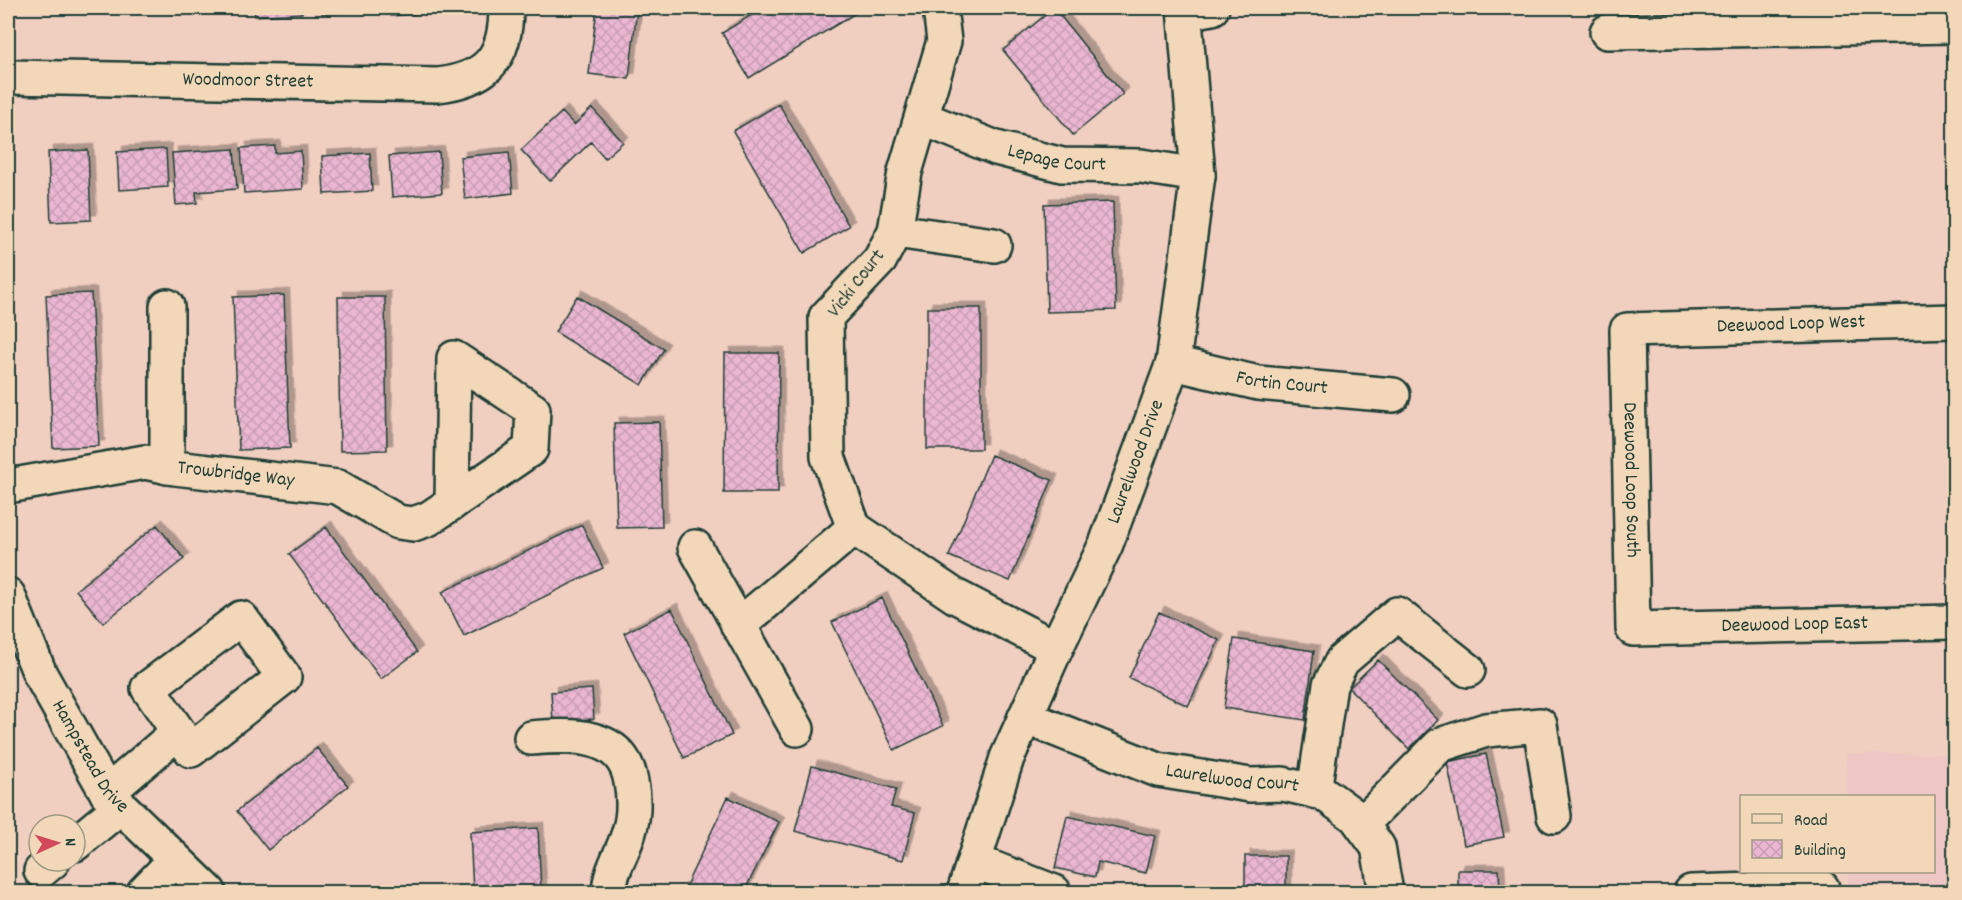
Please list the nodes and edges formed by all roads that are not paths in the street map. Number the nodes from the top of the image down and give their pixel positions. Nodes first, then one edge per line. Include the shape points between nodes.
1 (506, 8) edge
2 (940, 8) edge
3 (1193, 9) edge
4 (1816, 18) edge
5 (1653, 19) edge
6 (1954, 26) edge
7 (1607, 32) dead end
8 (8, 76) edge
9 (922, 118) junction
10 (1198, 175) junction
11 (894, 231) junction
12 (994, 245) dead end
13 (167, 306) dead end
14 (1954, 321) edge
15 (1627, 330) joint
16 (1173, 363) junction
17 (1393, 395) dead end
18 (166, 467) junction
19 (8, 486) edge
20 (452, 503) dead end
21 (854, 528) junction
22 (695, 547) dead end
23 (8, 595) edge
24 (1954, 622) edge
25 (738, 626) junction
26 (1633, 629) joint
27 (1056, 648) junction
28 (1468, 670) dead end
29 (1025, 717) junction
30 (797, 729) dead end
31 (178, 732) dead end
32 (531, 738) dead end
33 (1314, 791) junction
34 (113, 800) junction
35 (1554, 816) dead end
36 (1362, 824) junction
37 (87, 830) edge
38 (174, 861) junction
39 (974, 861) junction
40 (144, 892) edge
41 (209, 892) edge
42 (609, 892) edge
43 (964, 892) edge
44 (1054, 892) edge
45 (1386, 892) edge
46 (1691, 892) edge
47 (1822, 892) edge

1 - 8 street, Woodmoor Street via 500,49 485,69 464,82 438,85
2 - 9 street, Vicki Court via 944,41
3 - 10 street, Laurelwood Drive
4 - 5 street
4 - 6 street
5 - 7 street
9 - 10 street, Lepage Court via 996,148 1062,165 1141,166
9 - 11 street, Vicki Court via 905,172
10 - 16 street, Laurelwood Drive
11 - 12 street
11 - 21 street, Vicki Court via 880,260 826,317 828,457
13 - 18 street
14 - 15 street, Deewood Loop West
15 - 26 street, Deewood Loop South
16 - 17 street, Fortin Court via 1258,383
16 - 27 street, Laurelwood Drive via 1106,544
18 - 19 street, Trowbridge Way via 145,462
18 - 20 street, Trowbridge Way via 338,487 398,522 413,524
21 - 25 street
21 - 27 street via 954,596
22 - 25 street
23 - 34 street, Hampstead Drive via 40,674
24 - 26 street, Deewood Loop East
25 - 30 street
27 - 29 street, Laurelwood Drive
28 - 33 street via 1397,614 1342,661 1330,685
29 - 33 street, Laurelwood Court via 1158,770
29 - 39 street, Laurelwood Drive via 1007,758
31 - 34 street
32 - 42 street via 570,735 600,741 618,751 629,771 634,798 629,831 610,878
33 - 36 street, Laurelwood Court via 1323,793
34 - 37 street
34 - 38 street, Hampstead Drive
35 - 36 street via 1540,725 1486,730 1440,745
36 - 45 street, Laurelwood Court via 1378,847
38 - 40 street
38 - 41 street, Hampstead Drive
39 - 43 street, Laurelwood Drive
39 - 44 street
46 - 47 street via 1822,888

